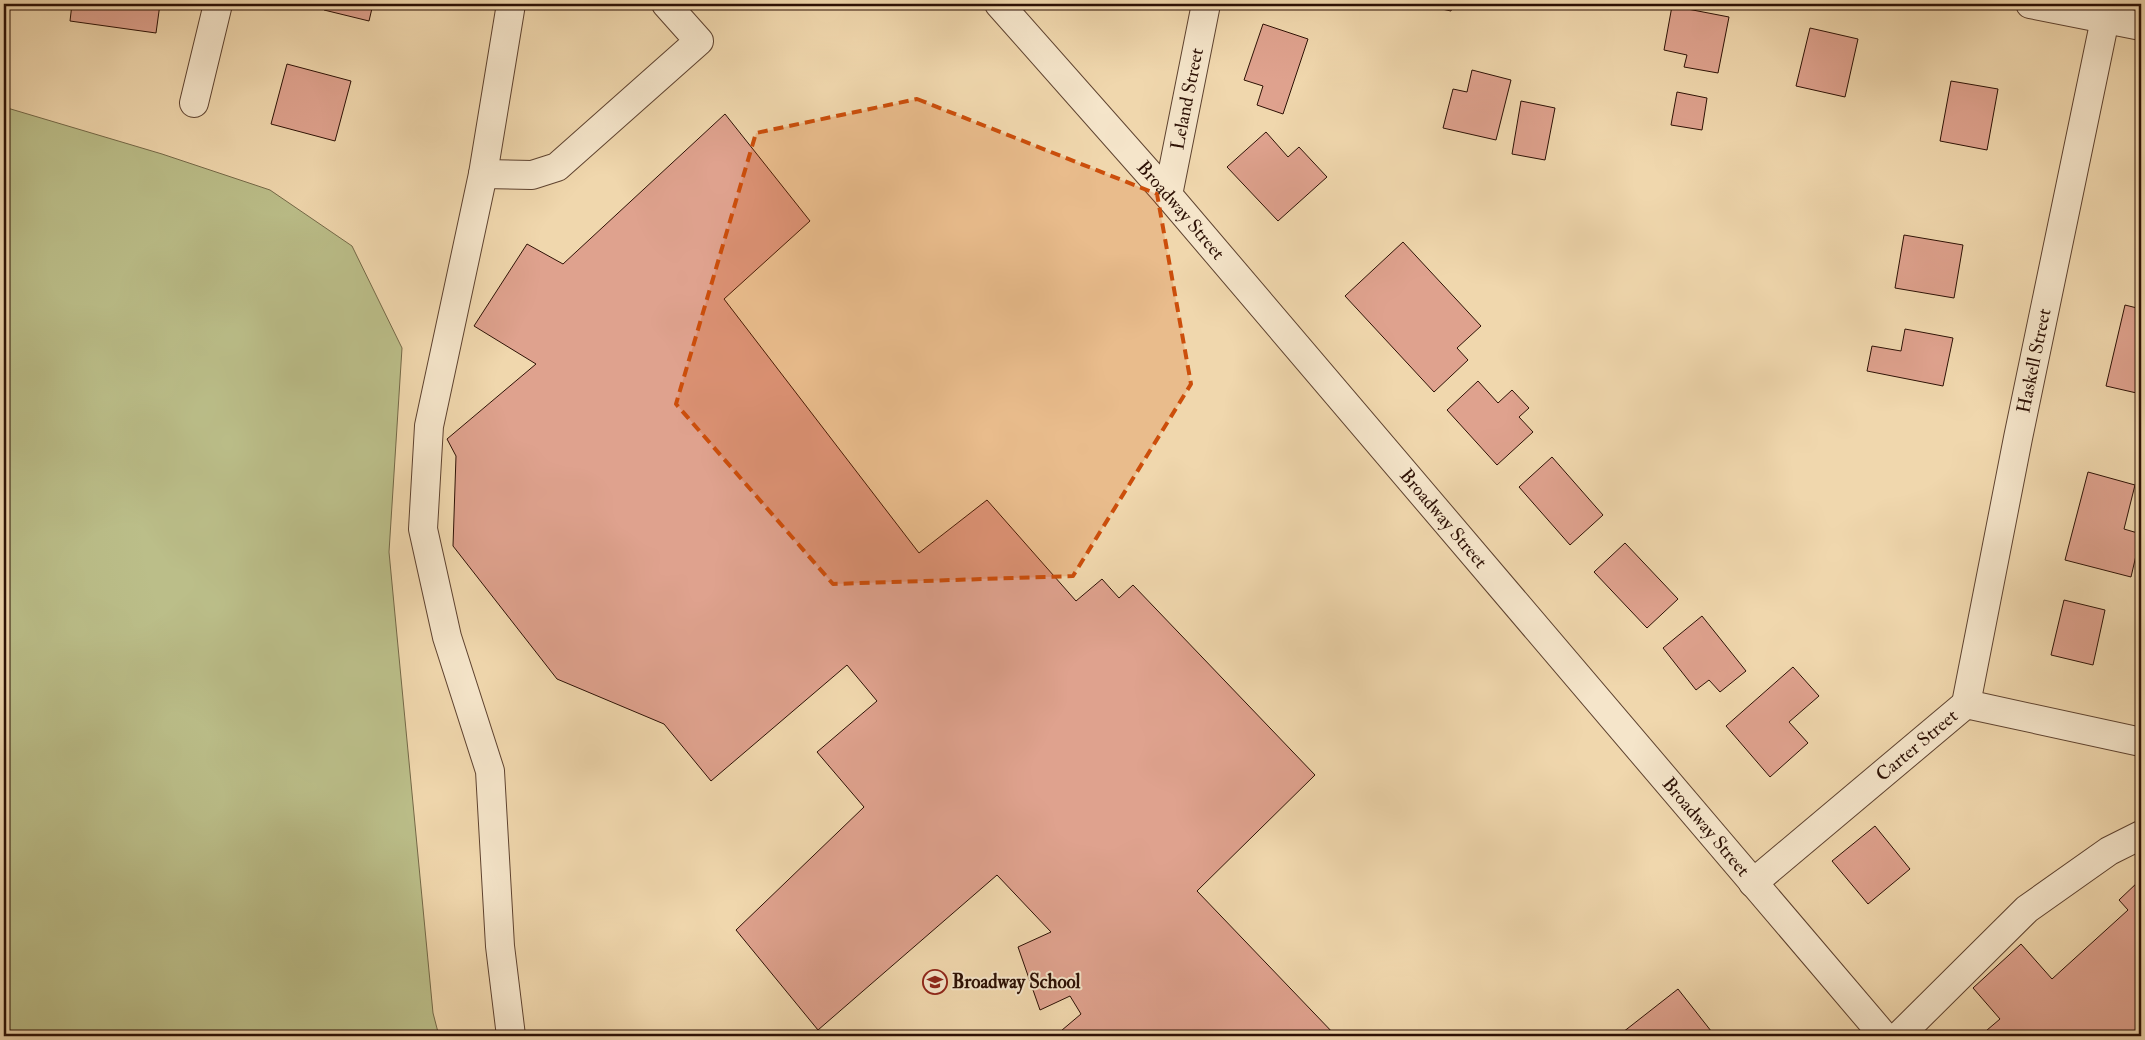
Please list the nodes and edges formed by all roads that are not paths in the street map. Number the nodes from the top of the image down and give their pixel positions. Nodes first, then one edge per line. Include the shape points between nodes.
1 (218, 4) edge
2 (510, 4) edge
3 (666, 4) edge
4 (999, 4) edge
5 (1206, 4) edge
6 (2030, 4) edge
7 (2105, 19) junction
8 (2141, 26) edge
9 (194, 103) dead end
10 (482, 174) junction
11 (1168, 195) junction
12 (1966, 704) junction
13 (2141, 742) edge
14 (2141, 835) edge
15 (1753, 883) junction
16 (511, 1036) edge
17 (1884, 1036) edge
18 (1899, 1036) edge

1 - 9 street
2 - 10 street
3 - 10 street via 699,41 557,167 532,175
4 - 11 street, Broadway Street
5 - 11 street, Leland Street
6 - 7 street
7 - 8 street
7 - 12 street, Haskell Street
10 - 16 street via 429,426 423,529 447,637 490,770 500,946
11 - 15 street, Broadway Street
12 - 13 street, Carter Street
12 - 15 street, Carter Street
14 - 18 street via 2109,851 2027,909
15 - 17 street, Broadway Street

